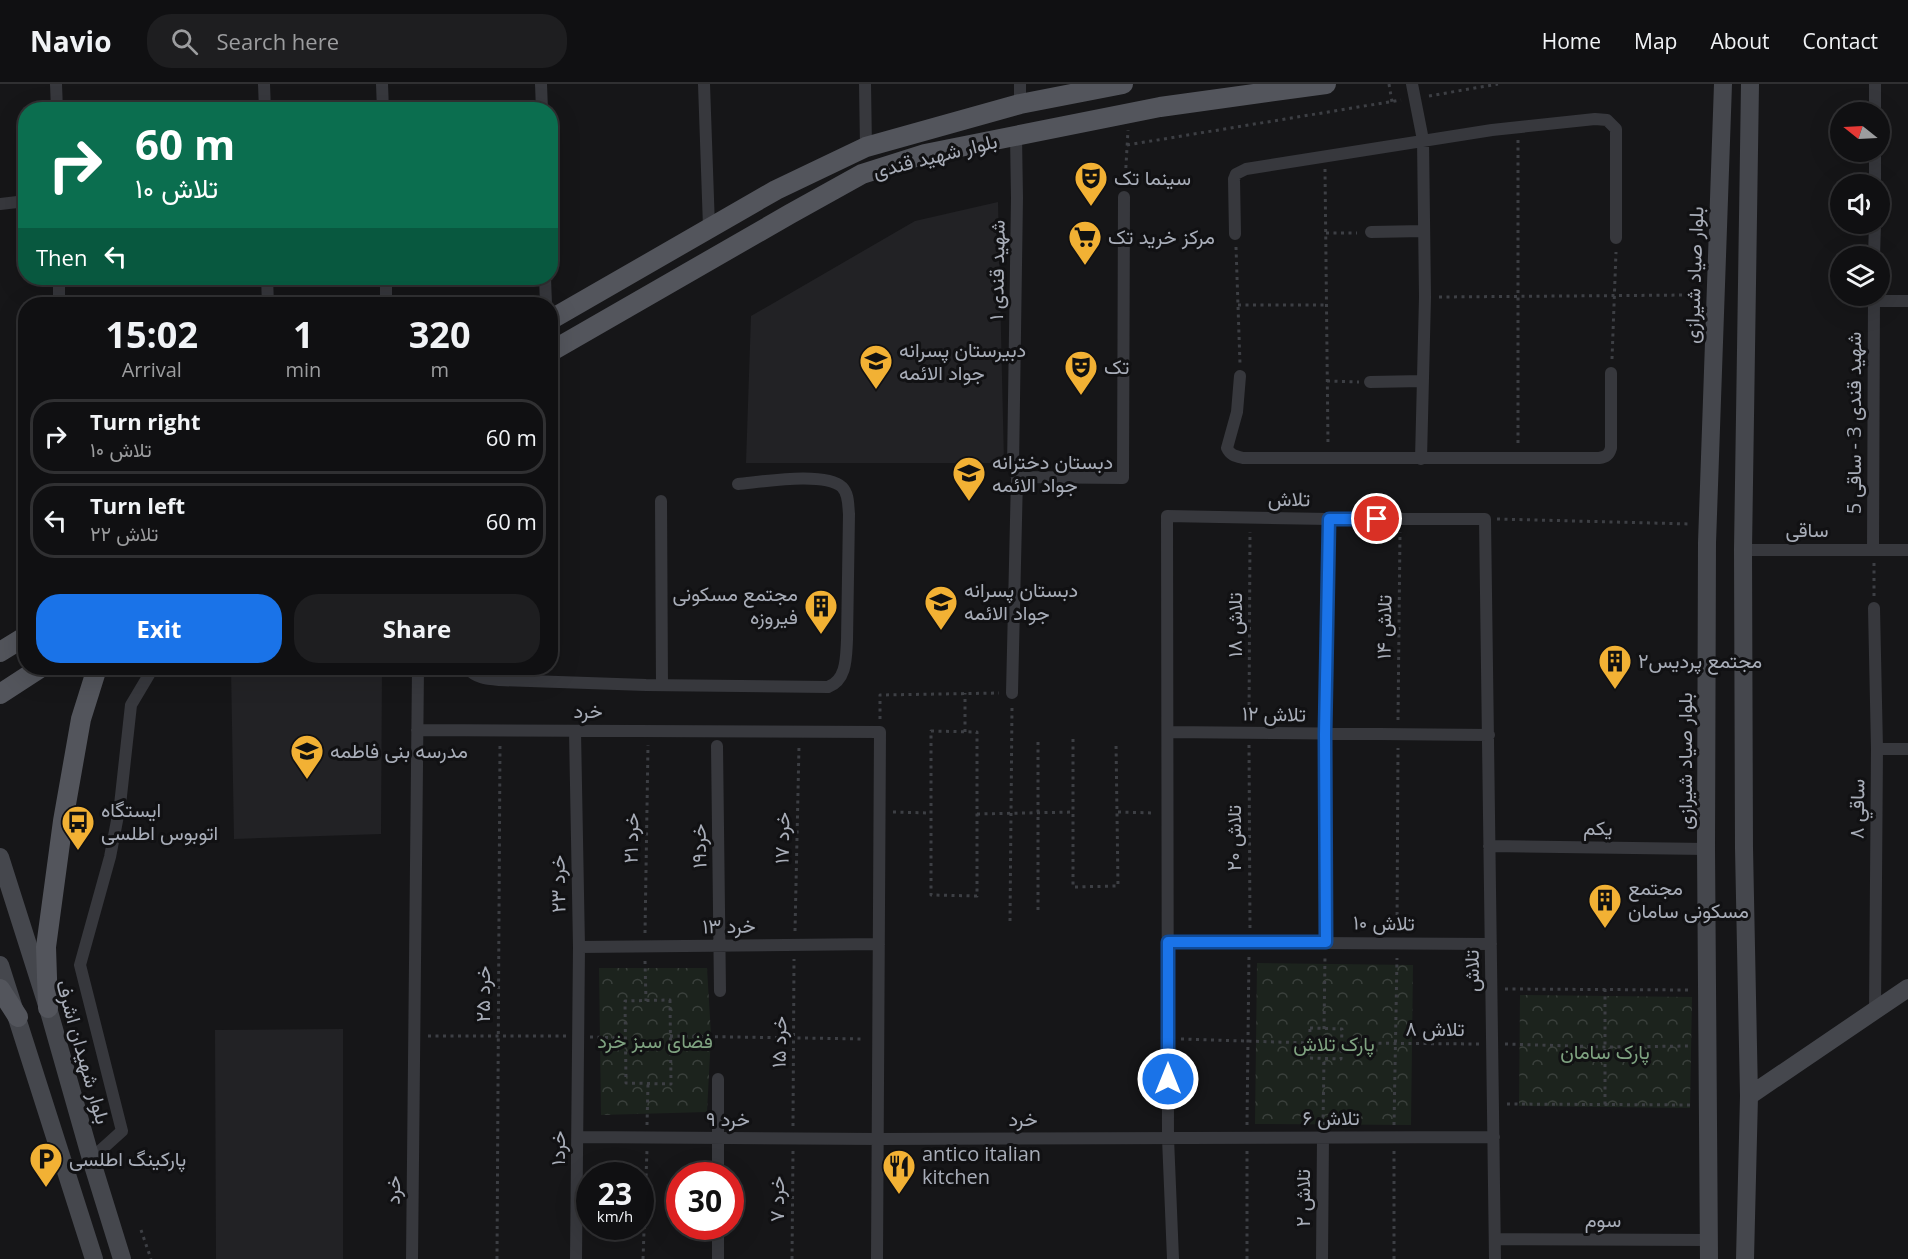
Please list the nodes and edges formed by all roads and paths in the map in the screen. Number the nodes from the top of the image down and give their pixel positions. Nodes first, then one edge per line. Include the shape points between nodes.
1 (56, 84) edge
2 (264, 84) edge
3 (382, 84) edge
4 (541, 84) edge
5 (704, 84) edge
6 (865, 84) edge
7 (1020, 84) edge
8 (1123, 84) edge
9 (1326, 84) edge
10 (1389, 84) edge
11 (1412, 84) edge
12 (1498, 84) edge
13 (1723, 84) edge
14 (1750, 84) edge
15 (1875, 84) edge
16 (1415, 98) junction
17 (57, 102) edge
18 (265, 102) edge
19 (382, 102) edge
20 (542, 102) edge
21 (1392, 102) junction
22 (1875, 102) edge
23 (1020, 104) junction
24 (1129, 113) junction
25 (1517, 127) junction
26 (1016, 136) junction
27 (1423, 140) junction
28 (1127, 145) junction
29 (866, 147) junction
30 (1325, 156) junction
31 (1124, 197) joint
32 (18, 202) edge
33 (0, 204) edge
34 (709, 227) junction
35 (1424, 231) junction
36 (1371, 232) joint
37 (1326, 233) junction
38 (1235, 234) joint
39 (1616, 238) joint
40 (655, 259) junction
41 (668, 284) junction
42 (607, 288) junction
43 (1615, 295) junction
44 (1689, 295) dead end
45 (1518, 296) junction
46 (1425, 297) junction
47 (1890, 299) edge
48 (1908, 301) edge
49 (1238, 304) junction
50 (1327, 305) junction
51 (1874, 306) edge
52 (628, 307) junction
53 (558, 316) edge
54 (558, 347) edge
55 (1611, 373) joint
56 (1240, 376) joint
57 (1328, 381) junction
58 (1423, 381) junction
59 (1370, 382) joint
60 (1328, 459) junction
61 (1421, 459) junction
62 (1518, 459) junction
63 (1017, 477) junction
64 (738, 483) dead end
65 (661, 501) dead end
66 (1251, 517) junction
67 (1329, 519) junction
68 (1401, 519) junction
69 (1485, 519) junction
70 (1708, 525) junction
71 (1743, 550) junction
72 (1874, 550) junction
73 (1908, 550) edge
74 (1874, 608) joint
75 (18, 630) edge
76 (0, 637) edge
77 (18, 641) edge
78 (0, 652) edge
79 (29, 675) edge
80 (95, 675) edge
81 (149, 675) edge
82 (418, 675) edge
83 (474, 675) edge
84 (662, 686) junction
85 (965, 693) junction
86 (1012, 693) junction
87 (0, 694) edge
88 (417, 730) junction
89 (500, 730) junction
90 (575, 731) junction
91 (648, 731) junction
92 (800, 732) junction
93 (880, 732) junction
94 (965, 732) junction
95 (1168, 732) junction
96 (1249, 733) junction
97 (1325, 734) junction
98 (1398, 734) junction
99 (1489, 735) junction
100 (1038, 739) dead end
101 (1073, 739) dead end
102 (1116, 742) dead end
103 (717, 746) dead end
104 (1877, 749) junction
105 (1908, 749) edge
106 (879, 812) junction
107 (1038, 812) junction
108 (1073, 812) junction
109 (1118, 812) junction
110 (930, 813) dead end
111 (977, 813) junction
112 (1011, 813) junction
113 (1167, 813) junction
114 (1489, 846) junction
115 (1706, 849) junction
116 (0, 857) edge
117 (1038, 910) dead end
118 (1010, 921) dead end
119 (1168, 942) junction
120 (1250, 942) junction
121 (1326, 942) junction
122 (1397, 943) junction
123 (879, 944) junction
124 (1491, 944) junction
125 (795, 945) junction
126 (645, 946) junction
127 (720, 946) junction
128 (579, 947) junction
129 (0, 965) edge
130 (1908, 988) edge
131 (0, 989) edge
132 (1491, 989) junction
133 (1605, 989) junction
134 (1708, 990) junction
135 (720, 991) dead end
136 (646, 1001) junction
137 (48, 1008) junction
138 (1875, 1011) junction
139 (18, 1017) junction
140 (1324, 1029) junction
141 (414, 1036) junction
142 (498, 1036) junction
143 (577, 1036) junction
144 (670, 1036) junction
145 (794, 1036) junction
146 (626, 1038) junction
147 (878, 1039) junction
148 (1167, 1039) junction
149 (1248, 1041) junction
150 (1310, 1043) junction
151 (1341, 1043) junction
152 (1395, 1043) junction
153 (1492, 1044) junction
154 (1708, 1046) junction
155 (1605, 1047) junction
156 (1324, 1058) junction
157 (718, 1079) dead end
158 (648, 1084) junction
159 (1749, 1096) junction
160 (1493, 1104) junction
161 (1605, 1104) junction
162 (1709, 1105) junction
163 (578, 1137) junction
164 (647, 1137) junction
165 (1323, 1137) junction
166 (1394, 1137) junction
167 (1494, 1137) junction
168 (718, 1138) junction
169 (1168, 1138) junction
170 (1247, 1138) junction
171 (793, 1139) junction
172 (878, 1139) junction
173 (91, 1159) junction
174 (718, 1162) edge
175 (141, 1230) dead end
176 (1495, 1239) junction
177 (718, 1240) edge
178 (1710, 1240) junction
179 (94, 1259) edge
180 (122, 1259) edge
181 (151, 1259) edge
182 (412, 1259) edge
183 (497, 1259) edge
184 (576, 1259) edge
185 (643, 1259) edge
186 (718, 1259) edge
187 (792, 1259) edge
188 (878, 1259) edge
189 (1173, 1259) edge
190 (1246, 1259) edge
191 (1322, 1259) edge
192 (1394, 1259) edge
193 (1495, 1259) edge
194 (1709, 1259) edge
195 (1745, 1259) edge

1 - 17 street
2 - 18 street
3 - 19 street
4 - 20 street
5 - 34 street
6 - 29 street
7 - 23 street
8 - 23 main road, بلوار شهید قندی
9 - 24 main road, بلوار شهید قندی
10 - 21 path
11 - 16 street
12 - 16 path
13 - 70 main road, بلوار صیاد شیرازی
14 - 71 main road
15 - 22 street
16 - 21 path
16 - 27 street
21 - 28 path
23 - 29 main road, بلوار شهید قندی
24 - 26 main road, بلوار شهید قندی
24 - 28 path
25 - 27 street
25 - 39 street via 1582,119 1611,122 1616,129
25 - 45 path
26 - 41 main road, بلوار شهید قندی via 925,154 862,174
26 - 63 street, شهيد قندی ۱ via 1013,467
27 - 30 street
27 - 35 street
28 - 31 path
29 - 34 main road, بلوار شهید قندی
30 - 37 path
30 - 38 street via 1236,174
31 - 63 street via 1123,478
32 - 33 street
34 - 40 main road, بلوار شهید قندی
35 - 36 street
35 - 46 street
36 - 37 path
37 - 50 path
38 - 49 path
39 - 43 path
40 - 41 main road via 651,266 654,279
40 - 42 main road, بلوار شهید قندی
41 - 52 main road, بلوار شهید قندی
42 - 52 main road via 614,286 627,293
42 - 53 main road, بلوار شهید قندی
43 - 44 path
43 - 45 path
43 - 55 path
45 - 46 path
45 - 62 path
46 - 58 street
47 - 48 street
49 - 50 path
49 - 56 path
50 - 57 path
51 - 72 street, شهید قندی 3 - ساقی 5
52 - 54 main road, بلوار شهید قندی
55 - 62 street via 1609,453 1599,458
56 - 60 street via 1237,412 1227,444 1231,454 1243,458
57 - 59 path
57 - 60 path
58 - 59 street
58 - 61 street
60 - 61 street
61 - 62 street
63 - 86 street, شهيد قندی ۱
64 - 84 street via 813,478 844,488 849,514 847,640 840,680 828,687
65 - 84 street
66 - 67 street, تلاش
66 - 95 street, تلاش via 1167,516
66 - 96 path, تلاش ۱۸
67 - 68 street, تلاش
67 - 97 street
68 - 69 street, تلاش
68 - 98 path, تلاش ۱۴
69 - 70 path
69 - 99 street, تلاش
70 - 115 main road, بلوار صیاد شیرازی
71 - 72 street, ساقی
71 - 159 main road
72 - 73 street, ساقی
72 - 74 path
74 - 104 street, ساقي ۸
75 - 76 main road
77 - 78 main road
79 - 87 main road
80 - 137 main road via 81,719 62,833 46,947
81 - 173 street via 131,705 110,857 80,965 122,1131
82 - 88 street
83 - 84 street via 491,680
85 - 86 path
85 - 93 path via 880,695
85 - 94 path
86 - 112 path
88 - 89 street, خرد
88 - 141 street, خرد
89 - 90 street, خرد
89 - 142 path, خرد ۲۵
90 - 91 street, خرد
90 - 128 street, خرد ۲۳
91 - 92 street, خرد
91 - 126 path, خرد ۲۱
92 - 93 street, خرد
92 - 125 path, خرد ۱۷
93 - 106 street
94 - 111 path via 977,732
94 - 111 path via 931,731 931,895 977,896
95 - 96 street, تلاش ۱۲
95 - 113 street, تلاش
96 - 97 street, تلاش ۱۲
96 - 120 path, تلاش ۲۰
97 - 98 street, تلاش ۱۲
97 - 121 street
98 - 99 street, تلاش ۱۲
98 - 122 path, تلاش ۱۴
99 - 114 street, تلاش
100 - 107 path
101 - 108 path
102 - 109 path
103 - 127 street, خرد۱۹
104 - 105 street
104 - 138 street, ساقي ۸
106 - 110 path
106 - 123 street
107 - 108 path
107 - 112 path
107 - 117 path
108 - 109 path via 1073,887 1118,886
109 - 113 path
111 - 112 path
112 - 118 path
113 - 119 street, تلاش
114 - 115 street, یکم
114 - 124 street, تلاش
115 - 134 main road, بلوار صیاد شیرازی
116 - 137 main road, بلوار شهیدان اشرف
119 - 120 street, تلاش ۱۰
119 - 148 street, تلاش
120 - 121 street, تلاش ۱۰
120 - 149 path, تلاش ۲۰
121 - 122 street, تلاش ۱۰
121 - 140 path
122 - 124 street, تلاش ۱۰
122 - 152 path, تلاش ۱۴
123 - 125 street, خرد ۱۳
123 - 147 street
124 - 132 street, تلاش
125 - 127 street, خرد ۱۳
125 - 145 path, خرد ۱۵
126 - 127 street, خرد ۱۳
126 - 128 street, خرد ۱۳
126 - 136 path, خرد ۲۱
127 - 135 street, خرد۱۹
128 - 143 street, خرد ۲۳
129 - 139 main road
130 - 138 main road
131 - 139 main road
132 - 133 path
132 - 153 street, تلاش
133 - 134 path
133 - 155 path
134 - 154 main road, بلوار صیاد شیرازی
136 - 144 path via 670,1000
136 - 146 path via 625,1002
137 - 173 main road, بلوار شهیدان اشرف
138 - 159 main road
139 - 179 main road
140 - 150 path via 1310,1028
140 - 151 path via 1342,1029
141 - 142 path
141 - 182 street, خرد
142 - 143 path
142 - 183 path, خرد ۲۵
143 - 146 path
143 - 163 street, خرد۱
144 - 145 path
144 - 158 path via 671,1084
145 - 147 path
145 - 171 path, خرد ۱۵
146 - 158 path via 626,1083
147 - 172 street
148 - 149 path
148 - 169 street, تلاش
149 - 150 path
149 - 170 path, تلاش ۲۰
150 - 156 path via 1309,1058
151 - 152 path, تلاش ۸
151 - 156 path via 1341,1059
152 - 153 path, تلاش ۸
152 - 166 path, تلاش ۱۴
153 - 155 path, تلاش ۸
153 - 160 street, تلاش
154 - 155 path, تلاش ۸
154 - 162 main road, بلوار صیاد شیرازی
155 - 161 path
156 - 165 path
157 - 168 street
158 - 164 path
159 - 195 main road
160 - 161 path
160 - 167 street, تلاش
161 - 162 path
162 - 178 main road, بلوار صیاد شیرازی
163 - 164 street, خرد ۹
163 - 184 street, خرد۱
164 - 168 street, خرد ۹
164 - 185 path
165 - 166 street, تلاش ۶
165 - 170 street, تلاش ۶
165 - 191 street, تلاش ۲
166 - 167 street, تلاش ۶
166 - 192 path, تلاش ۱۴
167 - 176 street, تلاش
168 - 171 street, خرد ۹
168 - 174 street
169 - 170 street, تلاش ۶
169 - 172 street, خرد
169 - 189 street, تلاش
170 - 190 path, تلاش ۲۰
171 - 172 street, خرد ۹
171 - 187 path, خرد ۷
172 - 188 street
173 - 180 main road, بلوار شهیدان اشرف
175 - 181 path
176 - 178 street, سوم
176 - 193 street, تلاش
177 - 186 street
178 - 194 main road, بلوار صیاد شیرازی

